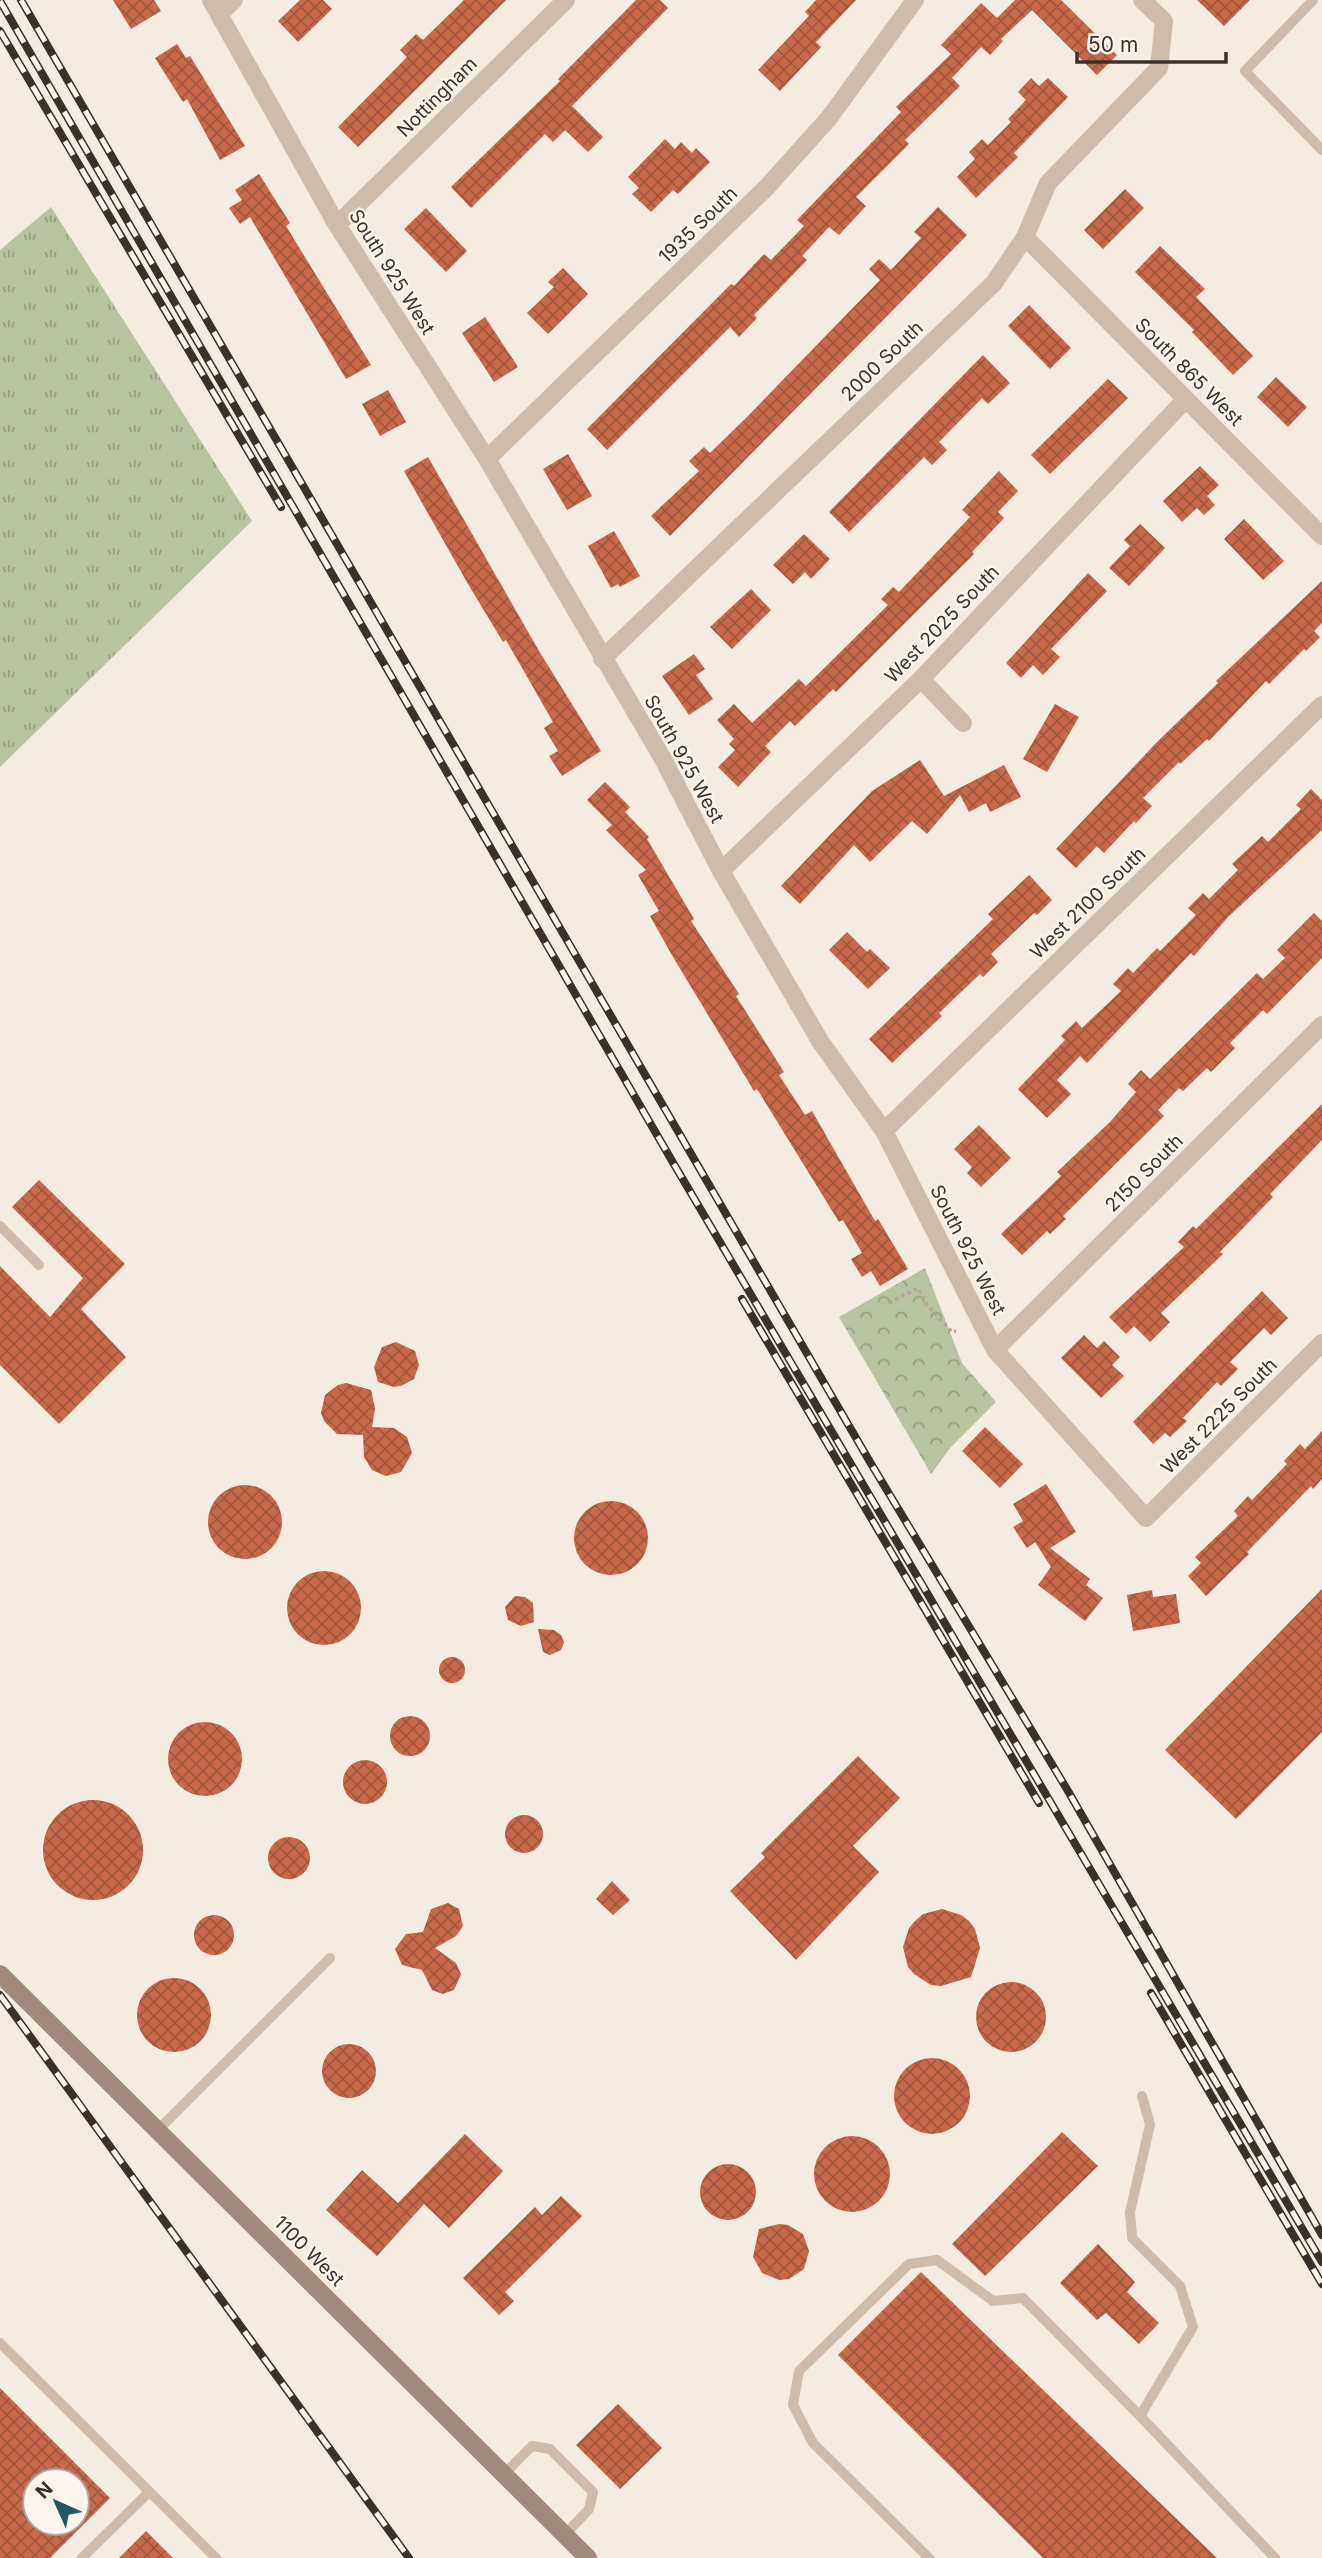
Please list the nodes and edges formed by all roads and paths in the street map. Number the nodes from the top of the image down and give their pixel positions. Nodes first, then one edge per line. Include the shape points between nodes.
1 (234, 0) edge
2 (565, 0) edge
3 (915, 0) edge
4 (1142, 0) edge
5 (1313, 0) edge
6 (215, 8) edge
7 (1322, 150) edge
8 (337, 225) junction
9 (1025, 237) junction
10 (1186, 399) junction
11 (487, 460) junction
12 (1322, 536) edge
13 (602, 659) junction
14 (921, 679) junction
15 (1322, 705) edge
16 (963, 723) dead end
17 (720, 871) junction
18 (1322, 1025) edge
19 (884, 1131) junction
20 (0, 1226) edge
21 (39, 1265) dead end
22 (889, 1303) dead end
23 (956, 1331) dead end
24 (1322, 1343) edge
25 (996, 1350) junction
26 (1146, 1518) joint
27 (330, 1958) dead end
28 (0, 1974) edge
29 (1142, 2096) dead end
30 (158, 2130) junction
31 (0, 2343) edge
32 (1140, 2416) junction
33 (504, 2474) junction
34 (149, 2492) junction
35 (565, 2535) junction
36 (82, 2558) edge
37 (216, 2558) edge
38 (588, 2558) edge
39 (929, 2558) edge
40 (1275, 2558) edge

1 - 6 street
2 - 8 street, Nottingham
3 - 11 street, 1935 South via 829,118 767,187
4 - 9 street, 2000 South via 1164,21 1159,68 1048,183
5 - 7 lane via 1245,71
6 - 8 street, South 925 West
8 - 11 street, South 925 West
9 - 10 street, South 865 West
9 - 13 street, 2000 South via 994,283
10 - 12 street, South 865 West
10 - 14 street, West 2025 South
11 - 13 street, South 925 West
13 - 17 street, South 925 West via 663,759
14 - 16 street
14 - 17 street, West 2025 South
15 - 19 street, West 2100 South
17 - 19 street, South 925 West via 820,1041
18 - 25 street, 2150 South
19 - 25 street, South 925 West
20 - 21 lane
22 - 23 path via 918,1288 927,1305
24 - 26 street, West 2225 South
25 - 26 street, South 925 West
27 - 30 lane
28 - 30 street, 1100 West
29 - 32 lane via 1150,2125 1130,2212 1132,2238 1180,2286 1192,2327
30 - 33 street, 1100 West
31 - 34 lane
32 - 39 lane via 1023,2298 993,2301 937,2260 909,2264 799,2371 793,2404 813,2443
32 - 40 lane
33 - 35 street, 1100 West
33 - 35 lane via 532,2446 550,2449 593,2492 589,2509
34 - 36 lane
34 - 37 lane
35 - 38 street, 1100 West

